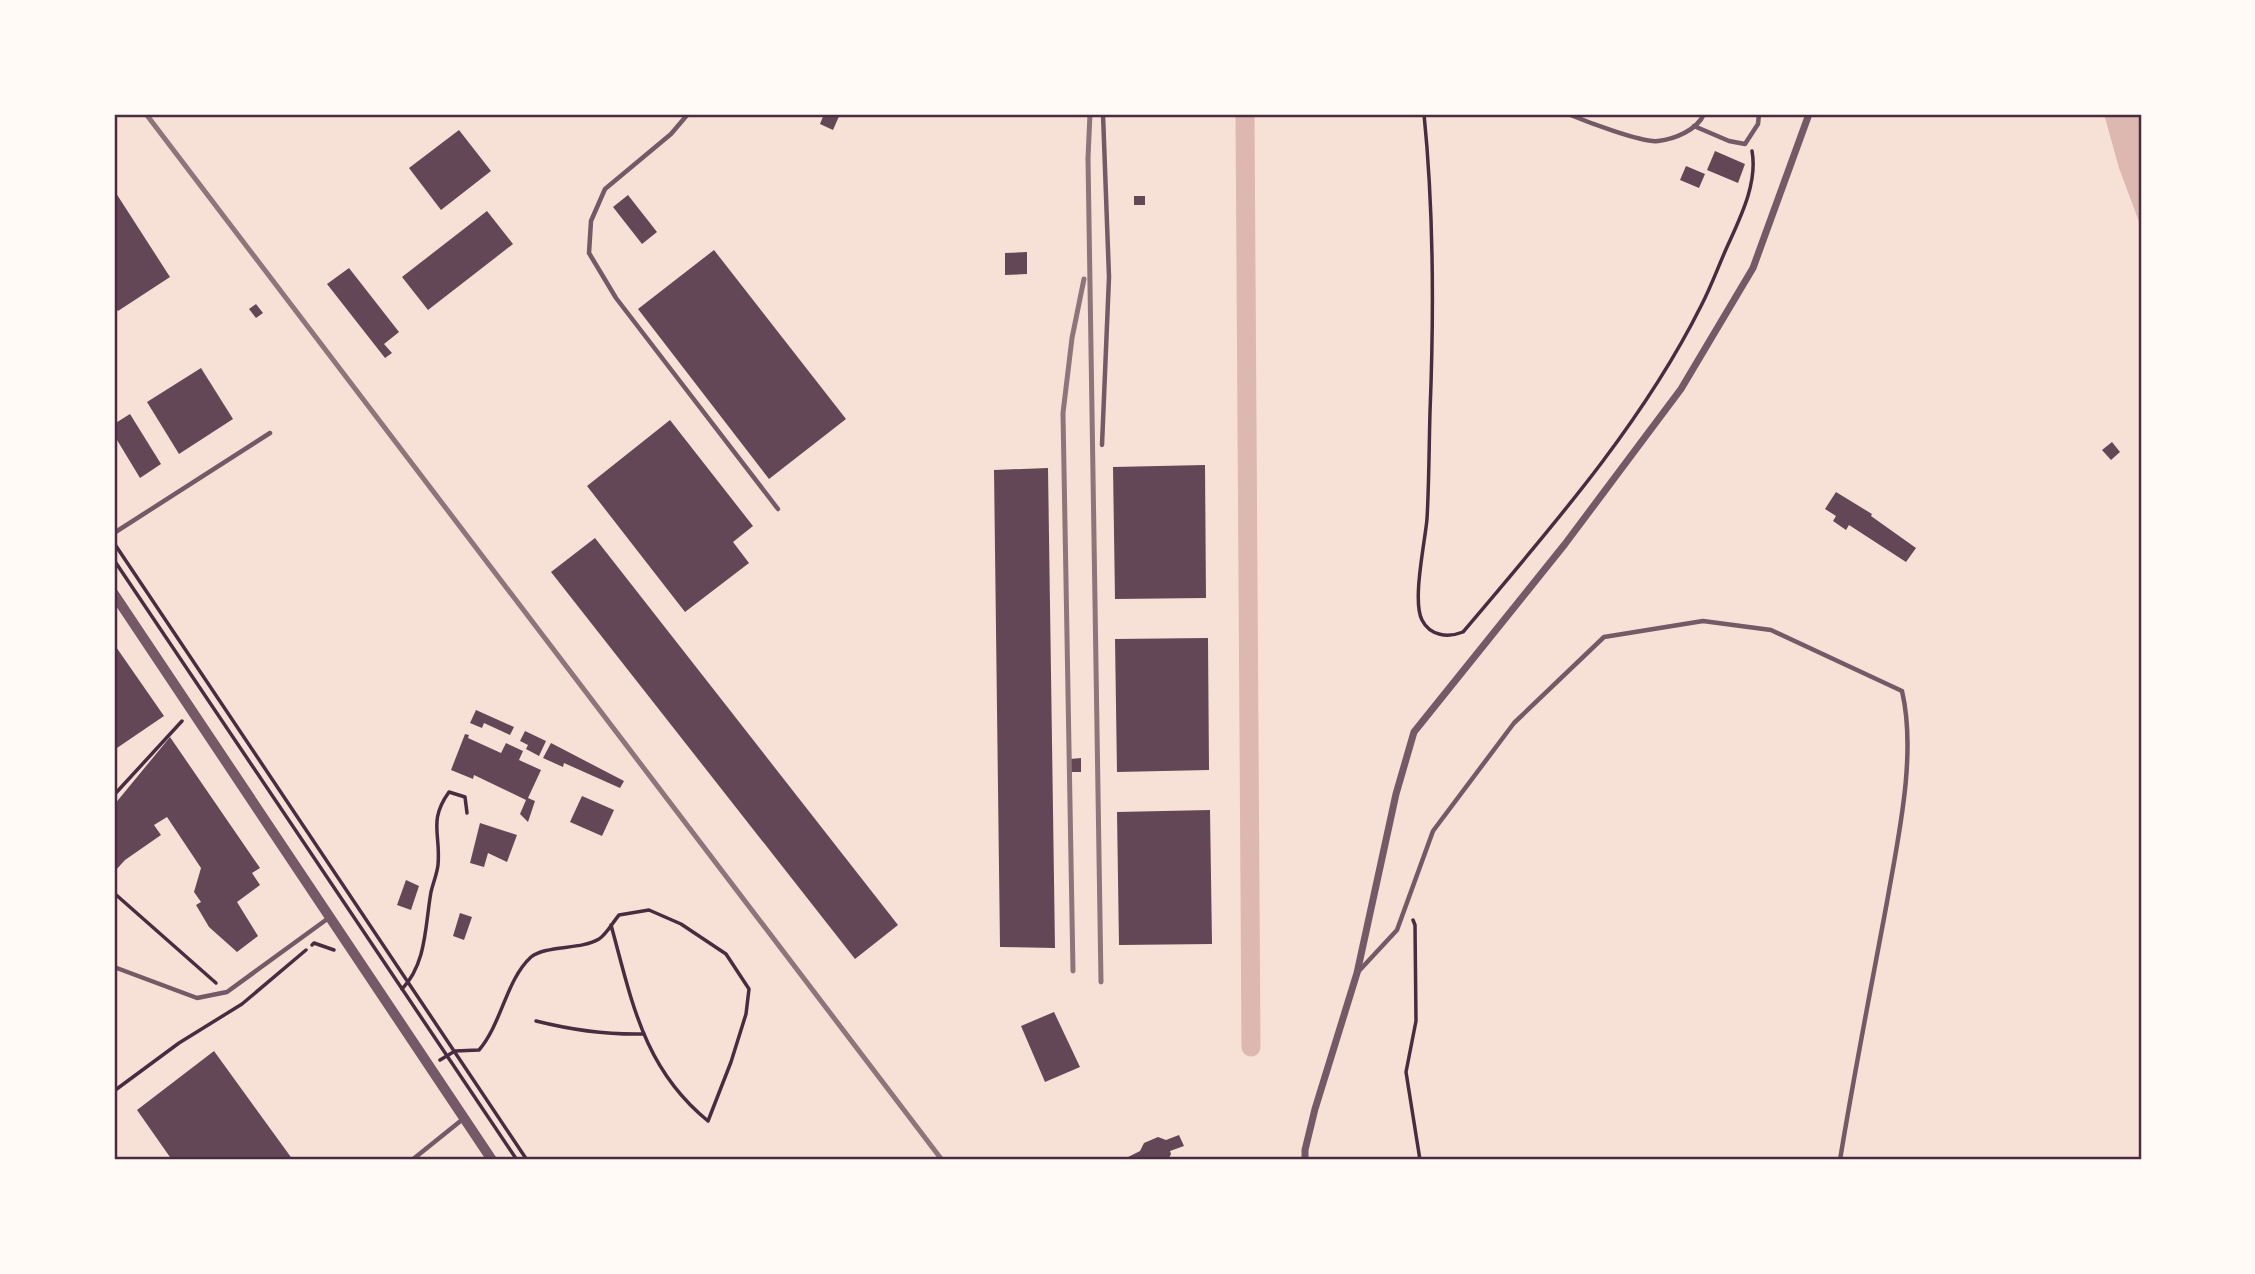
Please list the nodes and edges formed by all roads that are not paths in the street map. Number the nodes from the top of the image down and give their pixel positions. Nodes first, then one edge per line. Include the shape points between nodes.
1 (688, 114) edge
2 (1103, 114) edge
3 (1568, 114) edge
4 (1704, 114) edge
5 (1759, 114) edge
6 (1809, 114) edge
7 (1694, 126) junction
8 (270, 433) dead end
9 (1102, 445) dead end
10 (778, 509) dead end
11 (114, 533) edge
12 (114, 594) edge
13 (330, 917) junction
14 (114, 967) edge
15 (1357, 972) junction
16 (464, 1119) junction
17 (412, 1160) edge
18 (492, 1160) edge
19 (1305, 1160) edge
20 (1840, 1160) edge

1 - 10 lane via 606,189 591,221 589,253 617,298
2 - 9 lane via 1108,277
3 - 7 lane via 1657,142
4 - 7 lane
5 - 7 lane via 1745,144
6 - 15 street via 1752,268 1681,389 1565,544 1414,732
8 - 11 lane
12 - 13 street
13 - 14 lane via 227,992 197,998
13 - 16 street
15 - 19 street via 1315,1109
15 - 20 lane via 1397,930 1433,831 1514,723 1604,636 1703,621 1771,631 1902,691 1907,715 1903,809
16 - 17 lane
16 - 18 street

